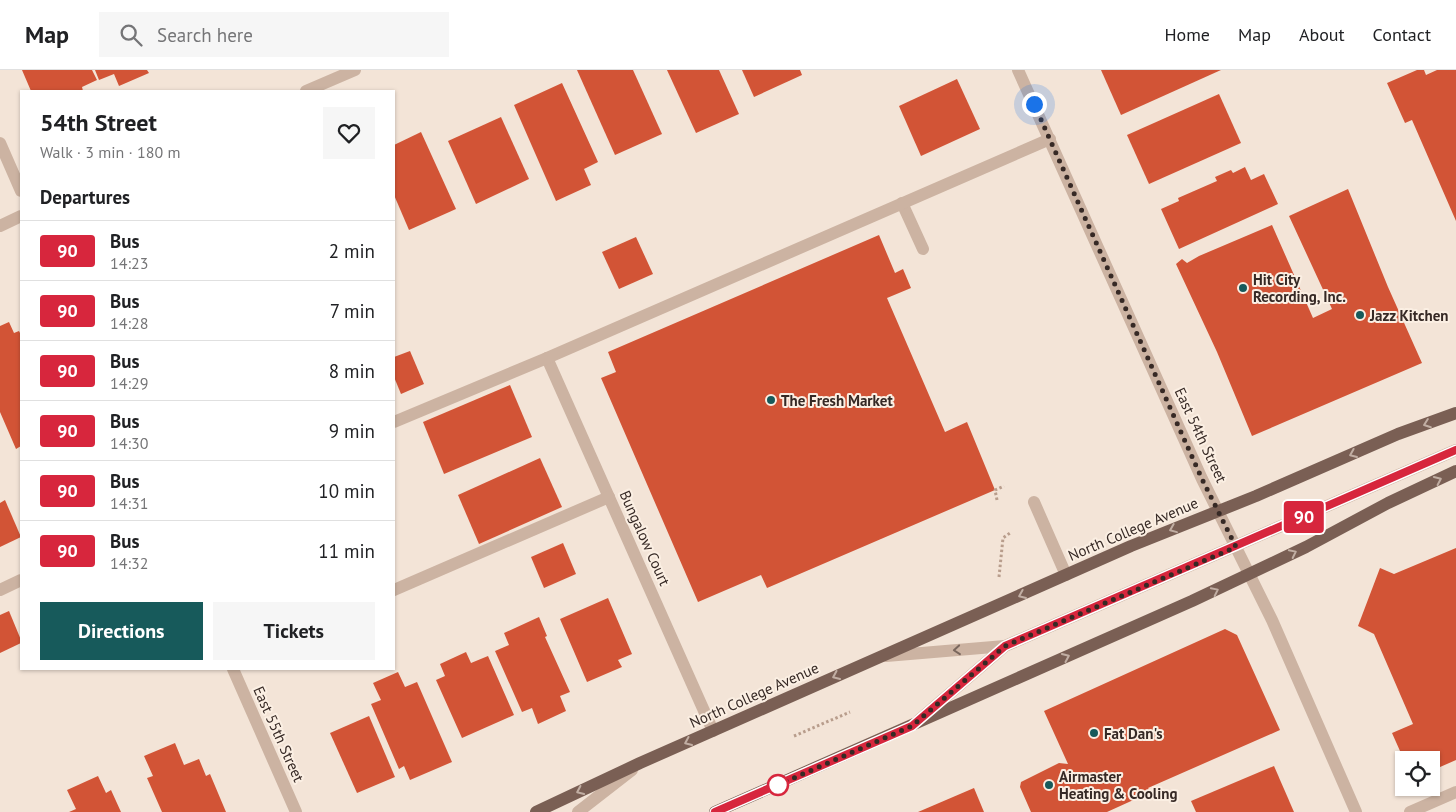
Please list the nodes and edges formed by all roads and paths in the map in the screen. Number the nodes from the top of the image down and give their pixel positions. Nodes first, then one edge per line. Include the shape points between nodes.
1 (355, 70) edge
2 (1018, 70) edge
3 (308, 90) edge
4 (1050, 139) junction
5 (0, 143) edge
6 (20, 189) edge
7 (902, 203) junction
8 (20, 216) edge
9 (0, 226) edge
10 (922, 249) dead end
11 (547, 358) junction
12 (1456, 414) edge
13 (395, 422) edge
14 (1456, 450) edge
15 (1456, 471) edge
16 (1004, 486) dead end
17 (609, 497) junction
18 (996, 500) dead end
19 (1034, 502) dead end
20 (1218, 511) junction
21 (1010, 533) dead end
22 (1236, 547) junction
23 (1249, 574) junction
24 (1066, 575) junction
25 (20, 580) edge
26 (998, 585) dead end
27 (0, 590) edge
28 (395, 590) edge
29 (1005, 646) junction
30 (881, 656) junction
31 (233, 670) edge
32 (850, 712) dead end
33 (912, 726) junction
34 (714, 731) junction
35 (794, 736) dead end
36 (640, 763) junction
37 (1456, 792) edge
38 (296, 812) edge
39 (536, 812) edge
40 (578, 812) edge
41 (715, 812) edge
42 (1356, 812) edge
43 (1410, 812) edge

1 - 3 street
2 - 4 street, East 54th Street
4 - 7 street
4 - 20 street, East 54th Street
5 - 6 street
7 - 10 street
7 - 11 street
8 - 9 street
11 - 13 street
11 - 17 street, Bungalow Court
12 -> 20 main road, North College Avenue via 1398,434
14 - 22 street, North College Avenue
23 -> 15 main road, North College Avenue
16 - 18 path via 995,490
17 - 28 street
17 - 34 street, Bungalow Court
19 - 24 street
20 - 22 street, East 54th Street
20 -> 24 main road, North College Avenue
21 - 26 path via 1003,538
22 - 23 street, East 54th Street
22 - 29 street, North College Avenue
33 -> 23 main road, North College Avenue
23 - 42 street, East 54th Street
24 -> 30 main road, North College Avenue
25 - 27 street
29 -> 30 street, North College Avenue
29 - 33 street, North College Avenue
30 -> 34 main road, North College Avenue
31 - 38 street, East 55th Street
32 - 35 path
33 - 41 main road, North College Avenue
34 -> 36 main road, North College Avenue
36 -> 39 main road, North College Avenue
36 - 40 street, North College Avenue
37 - 43 street

